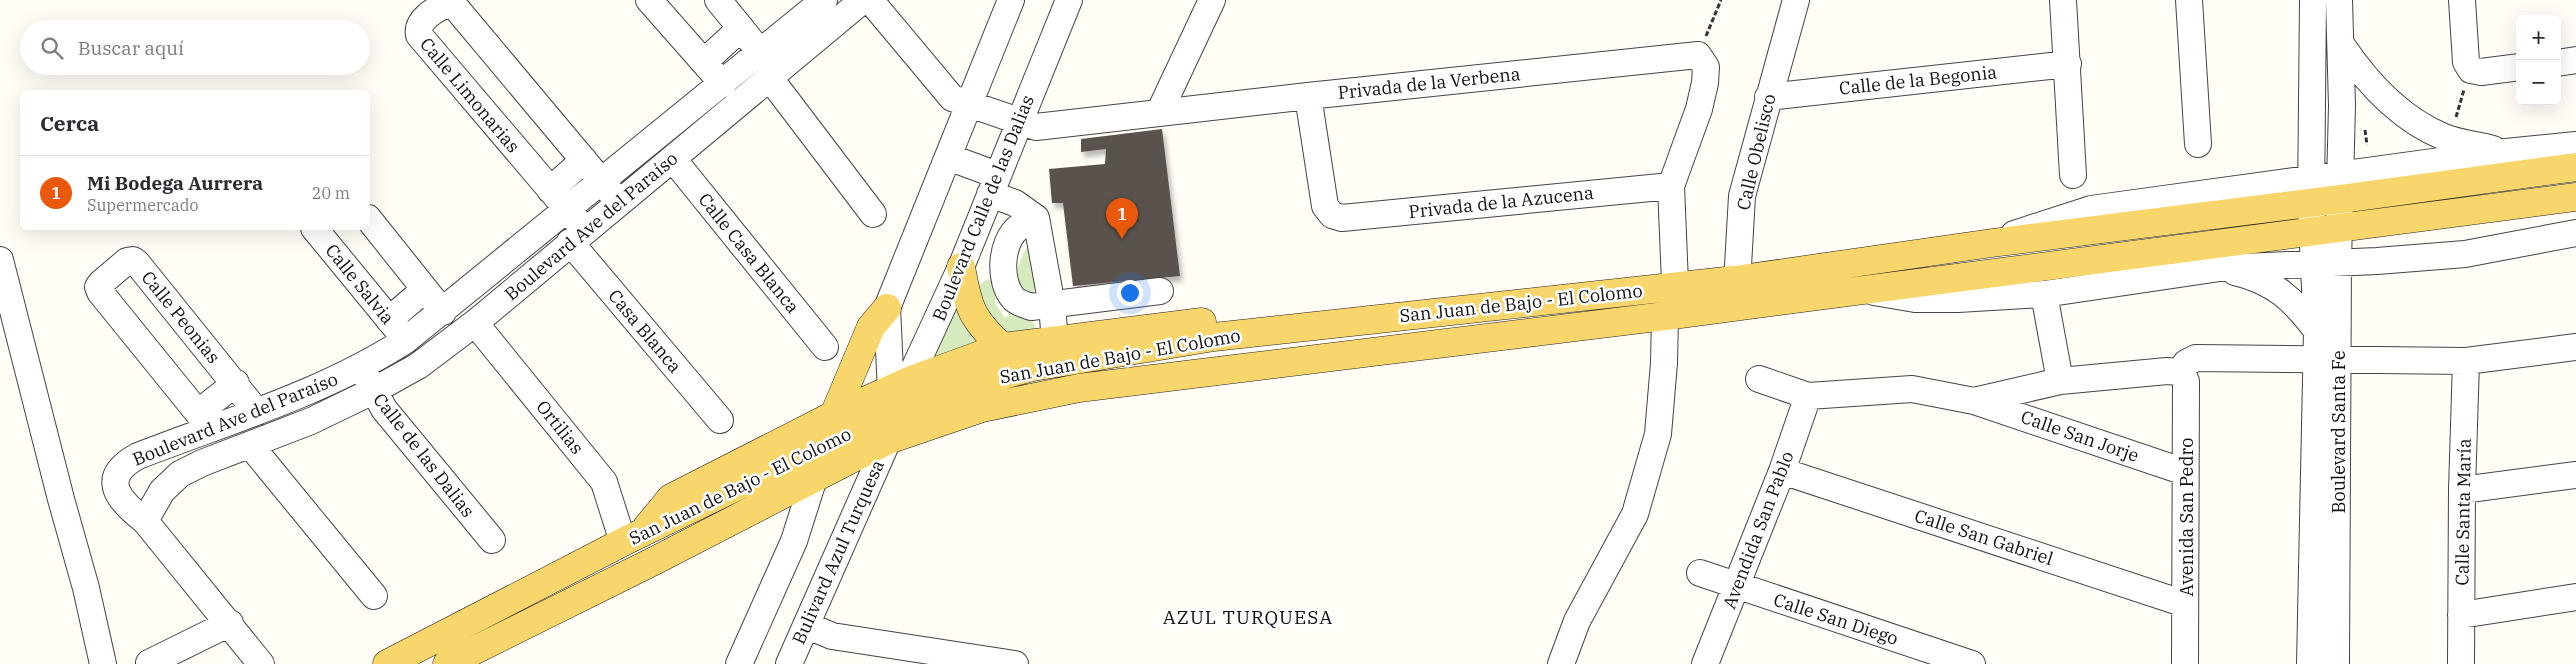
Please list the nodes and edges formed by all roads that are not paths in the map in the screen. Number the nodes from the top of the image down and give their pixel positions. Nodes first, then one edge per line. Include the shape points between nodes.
1 (649, 0) edge
2 (718, 0) edge
3 (824, 0) edge
4 (863, 0) edge
5 (870, 0) edge
6 (1011, 0) edge
7 (1070, 0) edge
8 (1212, 0) edge
9 (1796, 0) edge
10 (2063, 0) edge
11 (2189, 0) edge
12 (2313, 0) edge
13 (2339, 0) edge
14 (2462, 0) edge
15 (741, 28) junction
16 (2341, 44) junction
17 (762, 53) junction
18 (2576, 60) edge
19 (704, 62) junction
20 (2561, 62) edge
21 (2068, 64) junction
22 (2516, 68) edge
23 (769, 77) junction
24 (723, 84) junction
25 (1308, 96) junction
26 (1768, 97) junction
27 (969, 104) junction
28 (1159, 112) junction
29 (1019, 122) junction
30 (2198, 144) dead end
31 (2576, 145) edge
32 (2506, 152) junction
33 (948, 157) junction
34 (673, 159) junction
35 (584, 160) junction
36 (2576, 166) edge
37 (2073, 175) dead end
38 (601, 181) junction
39 (993, 185) junction
40 (1671, 186) junction
41 (2341, 188) junction
42 (550, 190) junction
43 (2311, 191) junction
44 (2576, 197) edge
45 (619, 202) junction
46 (567, 210) junction
47 (873, 214) dead end
48 (1036, 218) junction
49 (370, 221) edge
50 (316, 230) edge
51 (2340, 230) junction
52 (2312, 232) junction
53 (2576, 233) edge
54 (578, 236) junction
55 (0, 260) edge
56 (2326, 262) junction
57 (961, 267) junction
58 (2220, 268) junction
59 (1732, 280) junction
60 (1684, 286) junction
61 (424, 290) junction
62 (1866, 290) junction
63 (1160, 291) dead end
64 (2044, 294) junction
65 (1052, 306) junction
66 (1734, 307) junction
67 (887, 308) junction
68 (443, 312) junction
69 (1438, 312) junction
70 (1678, 314) junction
71 (389, 320) junction
72 (475, 323) junction
73 (2317, 331) junction
74 (406, 340) junction
75 (1055, 340) junction
76 (825, 347) dead end
77 (2576, 347) edge
78 (1002, 348) junction
79 (2328, 359) junction
80 (2466, 361) junction
81 (361, 367) junction
82 (2180, 372) junction
83 (1760, 379) dead end
84 (2060, 381) junction
85 (236, 383) junction
86 (373, 391) junction
87 (897, 394) junction
88 (1808, 396) junction
89 (1974, 401) junction
90 (257, 412) junction
91 (834, 415) junction
92 (205, 420) junction
93 (720, 420) dead end
94 (888, 440) junction
95 (250, 445) junction
96 (811, 450) junction
97 (1782, 471) junction
98 (2185, 472) junction
99 (2576, 475) edge
100 (814, 478) junction
101 (2462, 490) junction
102 (145, 520) junction
103 (631, 539) junction
104 (492, 540) dead end
105 (1700, 573) dead end
106 (1737, 587) junction
107 (374, 596) dead end
108 (2576, 597) edge
109 (2186, 604) junction
110 (2461, 615) junction
111 (230, 623) junction
112 (806, 625) junction
113 (987, 662) edge
114 (149, 663) edge
115 (103, 664) edge
116 (261, 664) edge
117 (387, 664) edge
118 (447, 664) edge
119 (740, 664) edge
120 (789, 664) edge
121 (1015, 664) edge
122 (1561, 664) edge
123 (1705, 664) edge
124 (1972, 664) edge
125 (2185, 664) edge
126 (2310, 664) edge
127 (2336, 664) edge
128 (2461, 664) edge

1 - 19 street
2 - 15 street
3 - 17 street, Boulevard Ave del Paraíso
4 - 23 street, Boulevard Ave del Paraíso
5 - 27 street, Privada de la Verbena via 952,98
6 - 27 street, Boulevard Calle de las Dalias
7 - 29 street, Boulevard Calle de las Dalias
8 - 28 street
9 - 26 street, Calle Obelisco
10 - 21 street
11 - 30 street
12 - 43 street, Boulevard Santa Fe
13 - 16 street, Boulevard Santa Fe
14 - 22 street via 2466,62 2471,70 2481,72
15 - 17 street
15 - 19 street
16 - 32 street via 2361,73 2408,117 2445,137
16 - 41 street, Boulevard Santa Fe
17 - 24 street, Boulevard Ave del Paraíso
18 - 20 street
19 - 24 street
21 - 26 street, Calle de la Begonia
21 - 37 street
23 - 34 street, Boulevard Ave del Paraíso
23 - 47 street
24 - 38 street, Boulevard Ave del Paraíso
25 - 28 street, Privada de la Verbena
25 - 40 street, Privada de la Azucena via 1325,206 1332,215 1342,218
25 - 40 street, Privada de la Verbena via 1698,55 1706,67 1705,83
26 - 59 street, Calle Obelisco via 1742,196
27 - 29 street, Privada de la Verbena
27 - 33 street, Boulevard Calle de las Dalias
28 - 29 street, Privada de la Verbena via 1036,127
29 - 39 street, Boulevard Calle de las Dalias
31 - 32 street
32 - 41 street
33 - 39 street
33 - 67 street, Boulevard Calle de las Dalias
34 - 45 street, Boulevard Ave del Paraíso
34 - 76 street, Calle Casa Blanca
35 - 38 street, Calle Limonarias
35 - 42 street
35 - 42 street, Calle Limonarias via 457,9 450,4 441,6 421,23 419,35
36 - 41 main road, San Juan de Bajo - El Colomo
38 - 45 street, Calle Limonarias
38 - 46 street, Boulevard Ave del Paraíso
39 - 48 street
39 - 57 street, Boulevard Calle de las Dalias
40 - 60 street
41 - 43 main road, San Juan de Bajo - El Colomo
41 - 51 street, Boulevard Santa Fe
42 - 46 street, Calle Limonarias
43 - 52 street, Boulevard Santa Fe
43 - 59 main road, San Juan de Bajo - El Colomo via 1992,243
44 - 51 main road, San Juan de Bajo - El Colomo
45 - 54 street, Boulevard Ave del Paraíso
46 - 54 street, Calle Limonarias
46 - 68 street, Boulevard Ave del Paraíso
48 - 65 street
48 - 65 street via 1018,228 1008,243 1005,285 1015,300 1031,307
49 - 61 street
50 - 71 street, Calle Salvia
51 - 52 main road, San Juan de Bajo - El Colomo
51 - 56 street, Boulevard Santa Fe
52 - 56 street, Boulevard Santa Fe
52 - 62 main road, San Juan de Bajo - El Colomo
53 - 56 street via 2465,254 2377,262
54 - 72 street, Boulevard Ave del Paraíso
54 - 93 street, Casa Blanca
55 - 115 street
56 - 58 street
56 - 73 street, Boulevard Santa Fe
56 - 79 street, Boulevard Santa Fe
57 - 78 main road via 972,314
57 - 87 street, Boulevard Calle de las Dalias
58 - 64 street
58 - 73 street via 2247,274 2276,287 2299,306
59 - 60 main road, San Juan de Bajo - El Colomo
59 - 66 street, Calle Obelisco
60 - 69 main road, San Juan de Bajo - El Colomo
60 - 70 street
61 - 68 street
61 - 71 street
62 - 64 street via 1915,299
62 - 66 main road, San Juan de Bajo - El Colomo
63 - 65 street
64 - 84 street
65 - 75 street
66 - 70 main road, San Juan de Bajo - El Colomo
67 - 87 street, Boulevard Calle de las Dalias via 886,340
67 - 91 main road via 870,328
68 - 74 street, Boulevard Ave del Paraíso
69 - 75 main road via 1289,313
69 - 87 main road, San Juan de Bajo - El Colomo via 1214,337 1033,367 970,384
70 - 94 main road, San Juan de Bajo - El Colomo via 1078,388 982,408
70 - 122 street via 1664,364 1658,434 1635,514 1577,621
71 - 74 street, Calle Salvia
72 - 86 street, Boulevard Ave del Paraíso via 418,366
72 - 103 street, Ortilias via 604,482
73 - 79 street, Boulevard Santa Fe
74 - 81 street, Boulevard Ave del Paraíso
75 - 78 main road
77 - 80 street
78 - 87 main road
79 - 80 street
79 - 82 street via 2196,358
79 - 126 street, Boulevard Santa Fe
79 - 127 street, Boulevard Santa Fe
80 - 101 street, Calle Santa María
81 - 86 street, Calle de las Dalias
81 - 90 street, Boulevard Ave del Paraíso
82 - 84 street via 2167,370
82 - 98 street, Avenida San Pedro via 2186,381
83 - 88 street
84 - 89 street
85 - 90 street, Calle Peonias
85 - 92 street
85 - 92 street, Calle Peonias via 133,260 101,283 98,287 100,292
86 - 95 street, Boulevard Ave del Paraíso via 311,421
86 - 104 street, Calle de las Dalias via 384,409
87 - 91 main road
87 - 94 street, Boulevard Calle de las Dalias
87 - 96 main road, San Juan de Bajo - El Colomo
88 - 89 street via 1912,390
88 - 97 street, Avendida San Pablo
89 - 98 street, Calle San Jorje
90 - 92 street, Boulevard Ave del Paraíso
91 - 103 main road via 671,498
92 - 102 street, Boulevard Ave del Paraíso via 125,463 118,471 117,495
94 - 100 main road, San Juan de Bajo - El Colomo
94 - 112 street, Bulivard Azul Turquesa
95 - 102 street, Boulevard Ave del Paraíso via 180,474 162,491
95 - 107 street
96 - 100 street
96 - 103 main road, San Juan de Bajo - El Colomo
97 - 106 street, Avendida San Pablo
97 - 109 street, Calle San Gabriel
98 - 109 street, Avenida San Pedro
99 - 101 street
100 - 118 main road, San Juan de Bajo - El Colomo
100 - 119 street via 794,541
101 - 110 street, Calle Santa María
102 - 111 street
103 - 117 main road, San Juan de Bajo - El Colomo
105 - 106 street, Calle San Diego
106 - 123 street, Avendida San Pablo
106 - 124 street, Calle San Diego
108 - 110 street
109 - 125 street, Avenida San Pedro
110 - 128 street, Calle Santa María
111 - 114 street
111 - 116 street
112 - 113 street via 832,636
112 - 120 street, Bulivard Azul Turquesa
113 - 121 street

